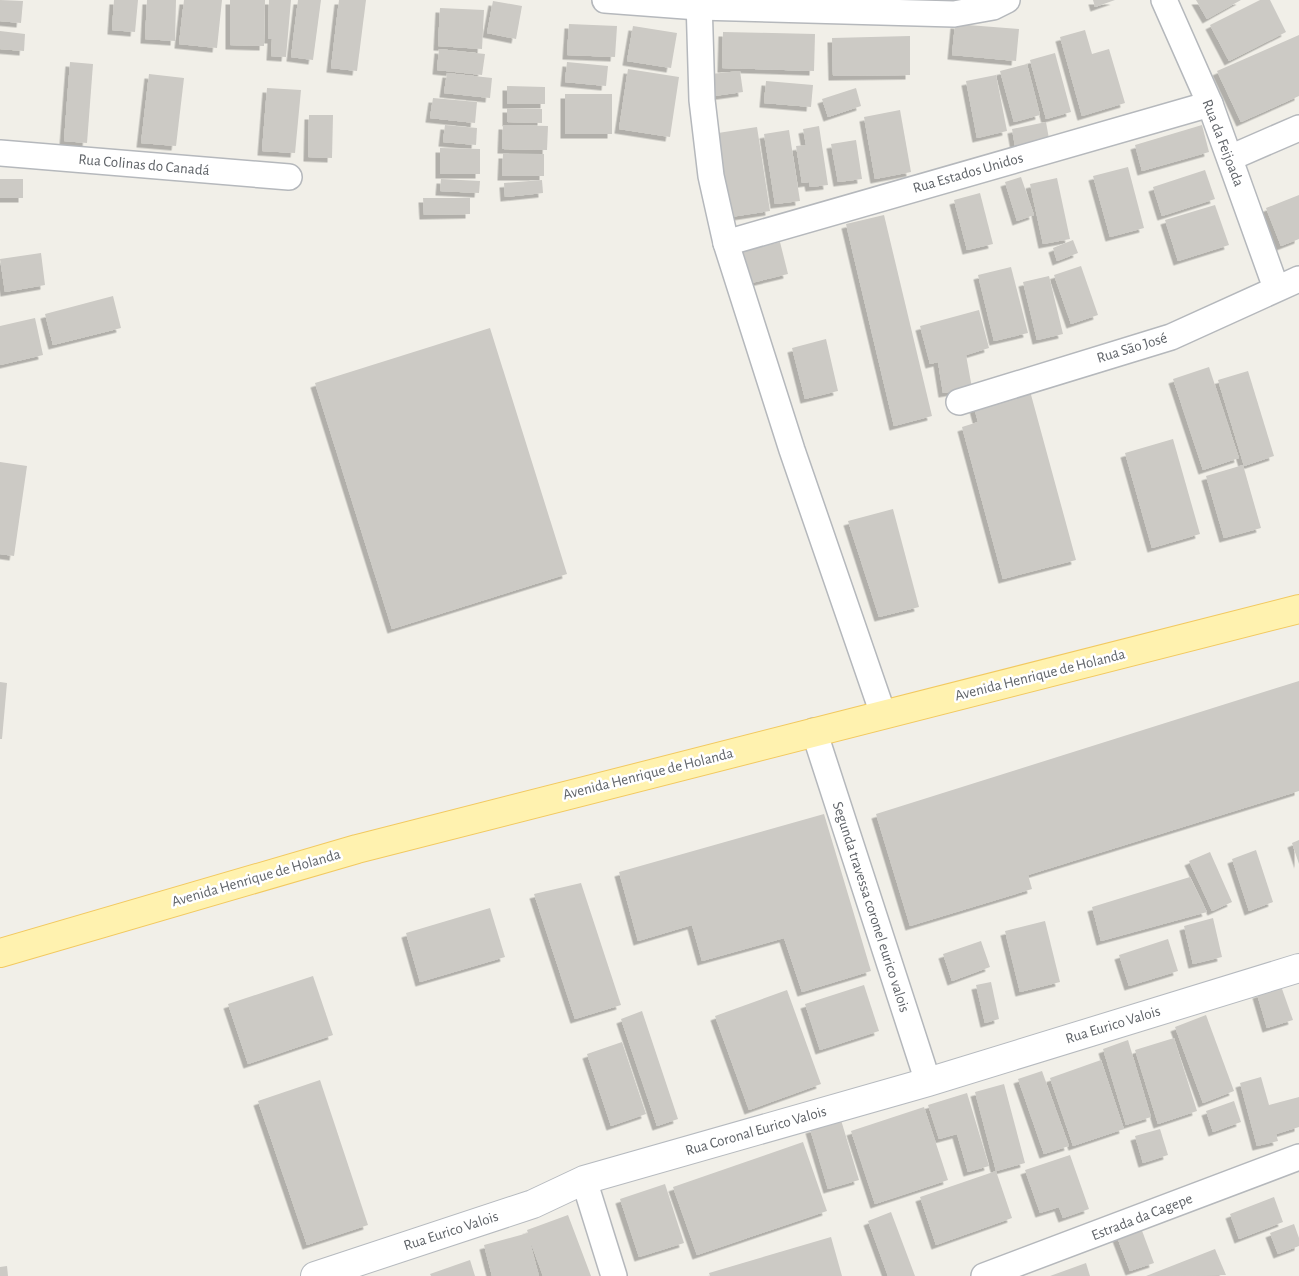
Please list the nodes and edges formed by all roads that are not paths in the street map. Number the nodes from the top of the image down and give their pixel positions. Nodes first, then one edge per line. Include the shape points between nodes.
1 (605, 0) edge
2 (1007, 0) edge
3 (1164, 0) edge
4 (698, 3) edge
5 (1210, 104) junction
6 (1299, 128) edge
7 (0, 153) edge
8 (1230, 158) junction
9 (289, 177) dead end
10 (726, 243) junction
11 (1299, 279) edge
12 (1276, 288) junction
13 (959, 402) dead end
14 (1299, 609) edge
15 (883, 714) junction
16 (814, 731) junction
17 (0, 953) edge
18 (1299, 968) edge
19 (928, 1082) junction
20 (1299, 1158) edge
21 (584, 1180) junction
22 (316, 1276) edge
23 (614, 1276) edge
24 (984, 1276) edge

1 - 4 street
2 - 4 street via 954,14
3 - 5 street, Rua da Feijoada
4 - 10 street via 702,100 710,167
5 - 8 street, Rua da Feijoada
5 - 10 street, Rua Estados Unidos
6 - 8 street
7 - 9 street, Rua Colinas do Canadá
8 - 12 street, Rua da Feijoada
10 - 15 street via 792,450
11 - 12 street, Rua São José
12 - 13 street, Rua São José via 1171,337
14 - 15 main road, Avenida Henrique de Holanda
15 - 16 main road, Avenida Henrique de Holanda
16 - 17 main road, Avenida Henrique de Holanda via 357,848
16 - 19 street, Segunda travessa coronel eurico valois
18 - 19 main road, Rua Eurico Valois
19 - 21 main road, Rua Coronal Eurico Valois
20 - 24 street, Estrada da Cagepe
21 - 22 main road, Rua Eurico Valois via 533,1204
21 - 23 street

